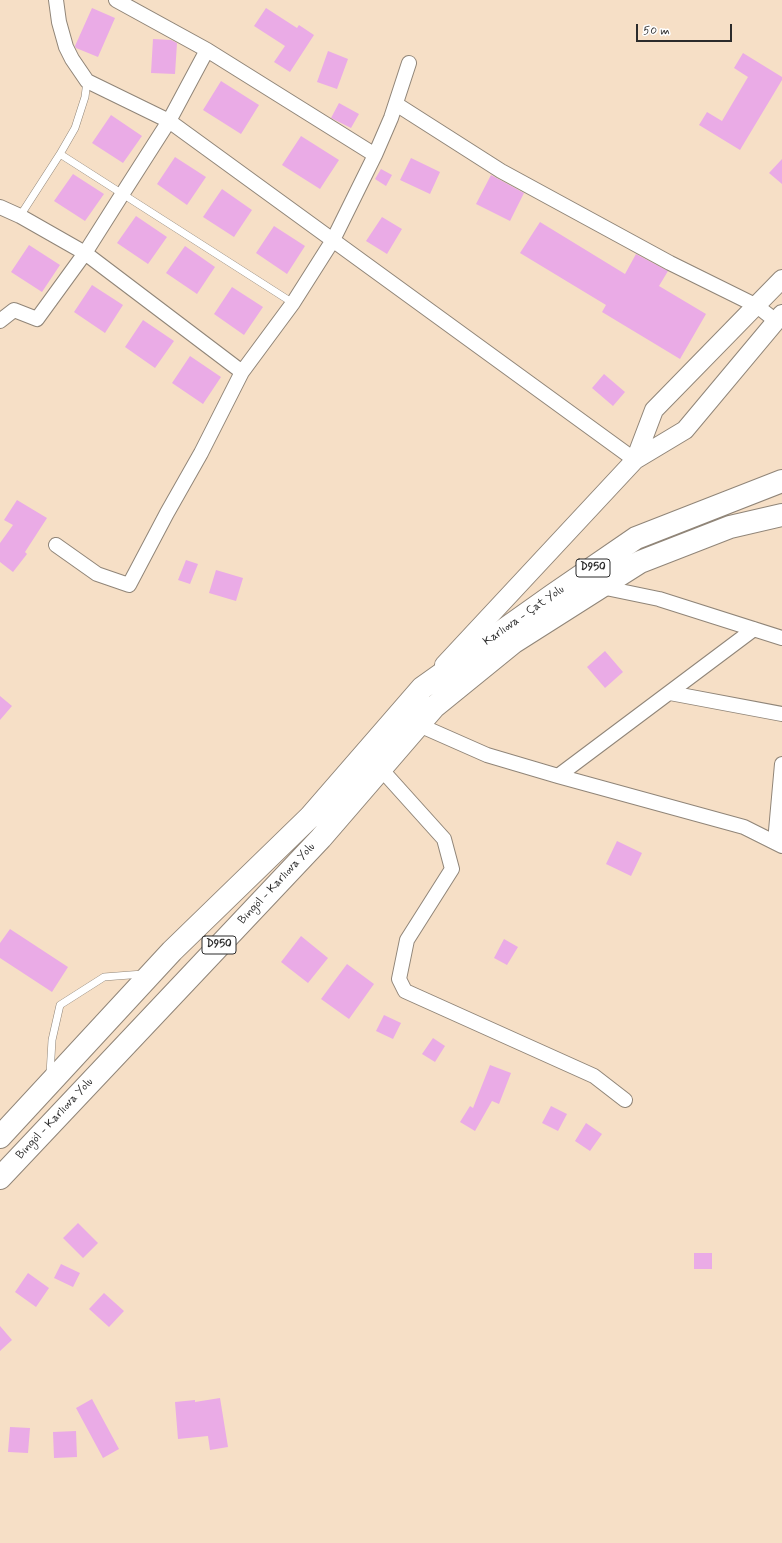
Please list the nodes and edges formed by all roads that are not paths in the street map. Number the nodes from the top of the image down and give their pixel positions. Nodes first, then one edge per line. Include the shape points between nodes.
1 (56, 0) edge
2 (116, 0) edge
3 (207, 50) junction
4 (409, 63) dead end
5 (87, 81) junction
6 (396, 104) junction
7 (169, 120) junction
8 (60, 154) junction
9 (376, 155) junction
10 (123, 193) junction
11 (0, 207) edge
12 (20, 216) junction
13 (333, 240) junction
14 (85, 254) junction
15 (782, 279) edge
16 (293, 303) junction
17 (757, 306) junction
18 (779, 318) edge
19 (0, 321) edge
20 (242, 372) junction
21 (635, 460) junction
22 (782, 480) edge
23 (782, 515) edge
24 (56, 544) dead end
25 (601, 587) junction
26 (754, 630) junction
27 (782, 638) edge
28 (422, 688) junction
29 (670, 693) junction
30 (434, 707) joint
31 (782, 714) edge
32 (418, 725) junction
33 (782, 764) edge
34 (381, 768) junction
35 (558, 776) junction
36 (778, 844) edge
37 (151, 973) junction
38 (49, 1083) junction
39 (625, 1100) dead end
40 (0, 1137) edge
41 (0, 1178) edge

1 - 5 street via 66,47
2 - 3 street
3 - 7 street
3 - 9 street
4 - 6 street
5 - 7 street
5 - 8 lane via 75,128
6 - 9 street
6 - 17 street via 500,171 670,263
7 - 10 street
7 - 13 street
8 - 10 lane
8 - 12 lane
9 - 13 street
10 - 14 street
10 - 16 lane
11 - 12 street
12 - 14 street
13 - 16 street
13 - 21 street
14 - 19 street via 37,320 14,310
14 - 20 street
15 - 17 street
16 - 20 street
17 - 18 street
17 - 21 street via 654,410
18 - 21 street via 685,430
20 - 24 street via 129,585 97,574
21 - 28 street
22 - 28 highway, Karlıova - Çat Yolu / D950 via 636,538
23 - 25 highway, Karlıova - Çat Yolu / D950 via 730,527 640,562
25 - 26 street via 659,599
25 - 30 highway, Karlıova - Çat Yolu / D950 via 514,642
26 - 27 street
26 - 29 street
28 - 37 highway, Bingöl - Karlıova Yolu / D950 via 310,817
29 - 31 street
29 - 35 street
30 - 32 highway, Bingöl - Karlıova Yolu / D950
32 - 34 highway, Bingöl - Karlıova Yolu / D950
32 - 35 street via 487,754
33 - 36 street
34 - 39 street via 444,839 452,869 407,940 399,979 405,991 594,1076
34 - 41 highway, Bingöl - Karlıova Yolu / D950 via 315,843
35 - 36 street via 744,827
37 - 38 highway, Bingöl - Karlıova Yolu / D950
37 - 38 lane via 104,977 60,1006 52,1040
38 - 40 highway, Bingöl - Karlıova Yolu / D950

